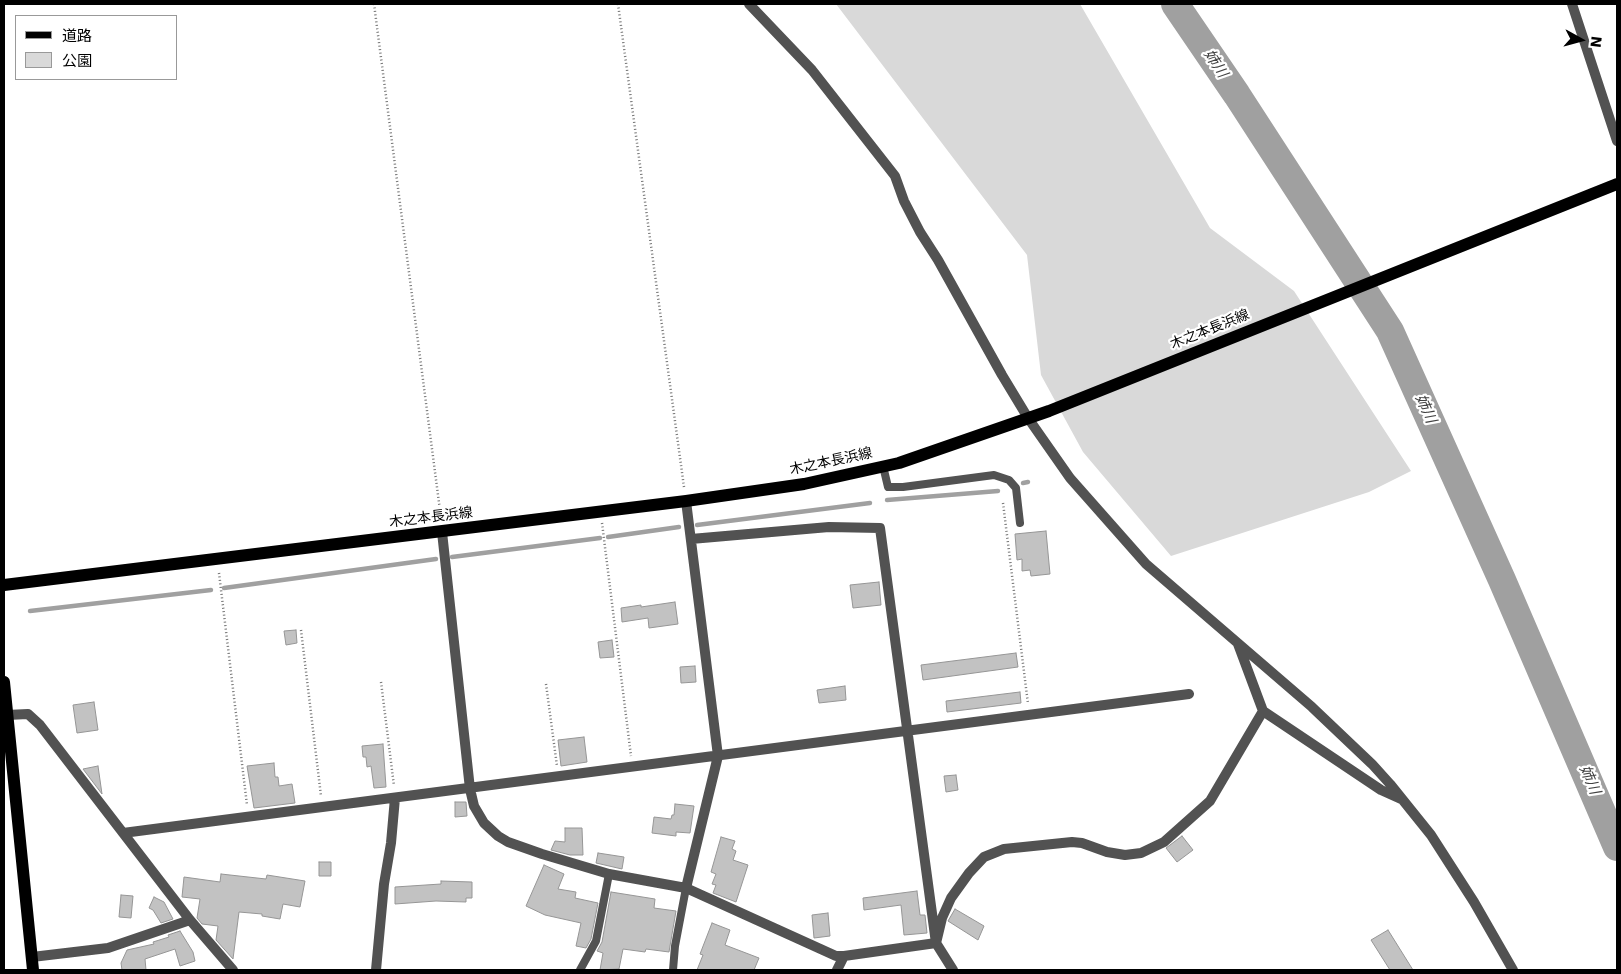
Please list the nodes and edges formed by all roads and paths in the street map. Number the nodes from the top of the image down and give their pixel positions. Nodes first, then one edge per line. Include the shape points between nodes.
1 (374, 4) edge
2 (618, 4) edge
3 (749, 4) edge
4 (1572, 4) edge
5 (1617, 141) edge
6 (1617, 184) edge
7 (1028, 418) junction
8 (883, 466) junction
9 (686, 501) junction
10 (1003, 503) dead end
11 (600, 512) junction
12 (1020, 523) dead end
13 (442, 532) junction
14 (691, 539) junction
15 (218, 559) junction
16 (4, 585) edge
17 (301, 630) dead end
18 (1237, 641) junction
19 (4, 682) edge
20 (381, 682) dead end
21 (546, 684) dead end
22 (1189, 694) dead end
23 (1262, 711) junction
24 (7, 715) junction
25 (1030, 715) junction
26 (907, 732) junction
27 (718, 756) junction
28 (632, 768) junction
29 (558, 777) junction
30 (470, 789) junction
31 (395, 798) junction
32 (1404, 800) junction
33 (322, 807) junction
34 (248, 817) junction
35 (123, 833) junction
36 (609, 874) junction
37 (686, 888) junction
38 (190, 920) junction
39 (936, 943) junction
40 (844, 956) junction
41 (32, 957) junction
42 (33, 970) edge
43 (233, 970) edge
44 (376, 970) edge
45 (580, 970) edge
46 (673, 970) edge
47 (837, 970) edge
48 (953, 970) edge
49 (1513, 970) edge

1 - 13 path
2 - 9 path
3 - 7 street via 812,70 895,176 920,232
4 - 5 street
6 - 7 main road, 木之本長浜線
7 - 8 main road, 木之本長浜線
7 - 18 street via 1070,478 1146,564
8 - 9 main road, 木之本長浜線 via 804,484
8 - 12 lane via 888,487 994,475 1009,480 1016,488
9 - 11 main road, 木之本長浜線
9 - 14 street
10 - 25 path
11 - 13 main road, 木之本長浜線
11 - 28 path
13 - 15 main road, 木之本長浜線
13 - 30 street
14 - 26 street via 829,527 880,528
14 - 27 street
15 - 16 main road, 木之本長浜線
15 - 34 path
17 - 33 path
18 - 23 street
18 - 32 street via 1312,707
19 - 24 main road
20 - 31 path
21 - 29 path
22 - 25 street
23 - 32 street via 1381,790
23 - 39 street via 1210,801 1164,842 1141,853 1125,855 1072,842 994,852 976,864 951,898
24 - 35 street via 32,716 40,724
24 - 41 main road
25 - 26 street
26 - 27 street
26 - 39 street
27 - 28 street
27 - 37 street
28 - 29 street
29 - 30 street
30 - 31 street
30 - 36 street via 478,814 498,836 542,854
31 - 33 street
31 - 44 street
32 - 49 street via 1451,865
33 - 34 street
34 - 35 street
35 - 38 street
36 - 37 street
36 - 45 lane via 596,942
37 - 40 street via 836,956
37 - 46 lane
38 - 41 street via 108,948
38 - 43 street
39 - 40 street
39 - 48 street
40 - 47 street
41 - 42 main road

